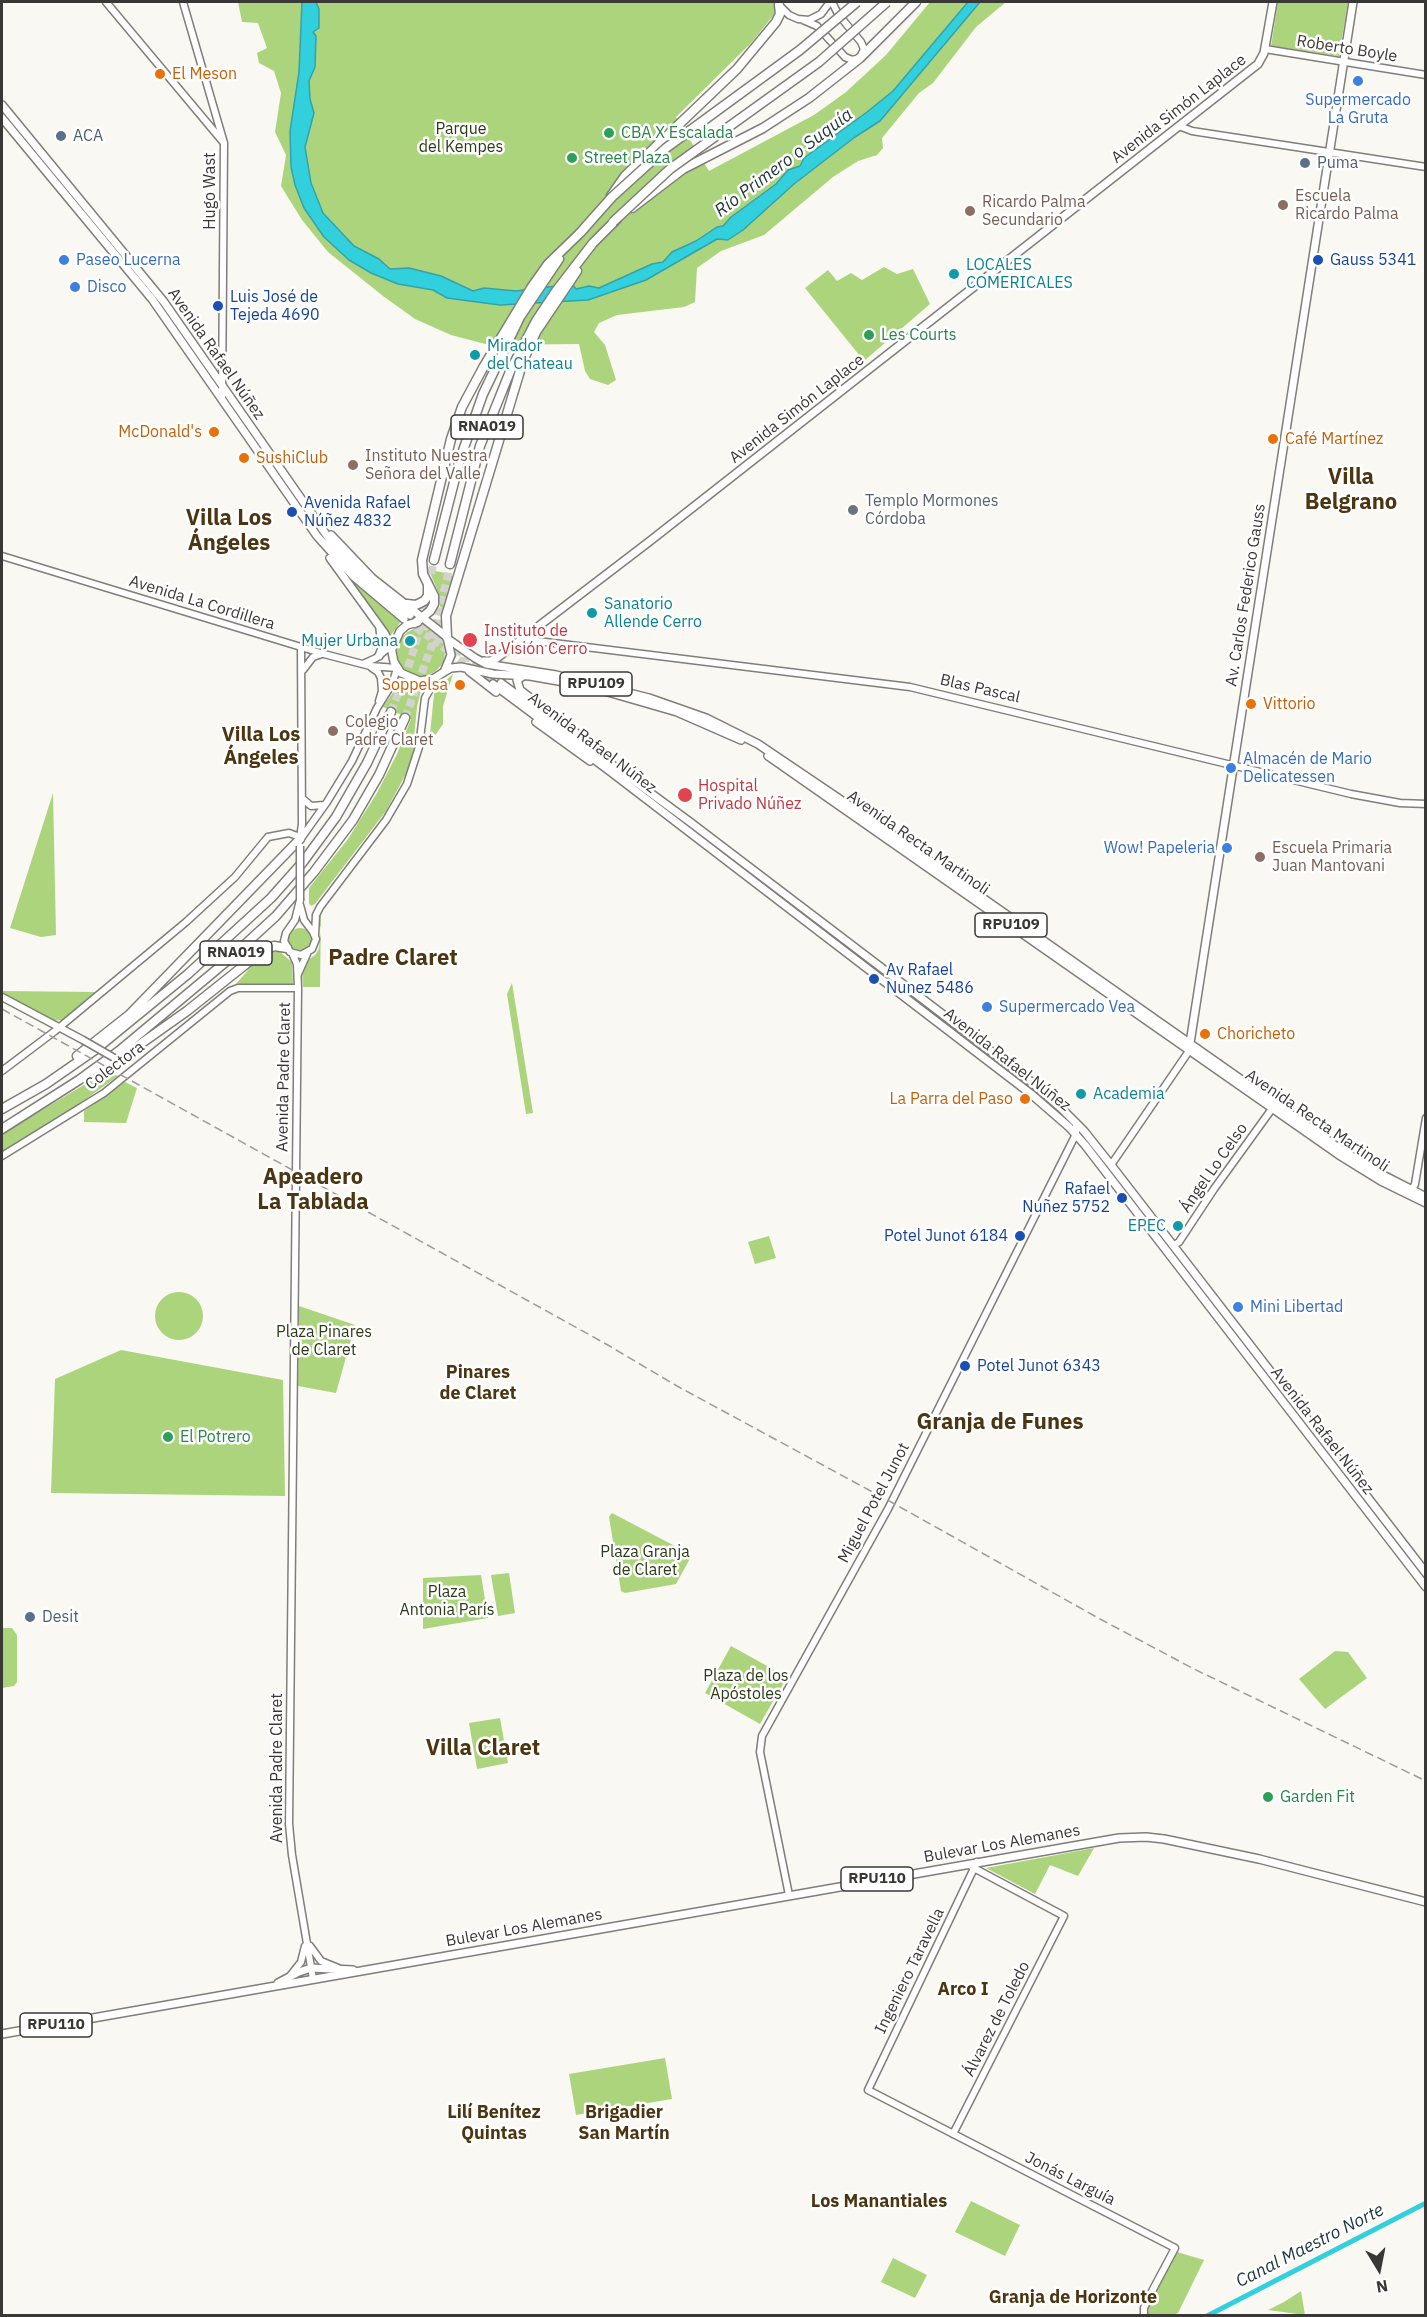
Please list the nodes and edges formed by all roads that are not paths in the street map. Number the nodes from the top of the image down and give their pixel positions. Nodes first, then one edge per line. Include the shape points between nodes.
1 (106, 2) edge
2 (183, 2) edge
3 (831, 2) edge
4 (857, 2) edge
5 (887, 2) edge
6 (916, 2) edge
7 (1273, 2) edge
8 (1353, 2) edge
9 (779, 3) edge
10 (803, 20) junction
11 (1265, 50) junction
12 (860, 58) junction
13 (1344, 61) junction
14 (1425, 75) edge
15 (2, 105) edge
16 (2, 118) edge
17 (1179, 126) junction
18 (224, 143) junction
19 (1330, 152) junction
20 (1425, 167) edge
21 (602, 208) junction
22 (613, 222) junction
23 (534, 331) junction
24 (505, 338) junction
25 (223, 387) junction
26 (222, 400) junction
27 (307, 509) junction
28 (322, 541) junction
29 (2, 556) edge
30 (434, 560) tunnel mouth
31 (450, 564) tunnel mouth
32 (428, 585) junction
33 (407, 604) junction
34 (423, 617) junction
35 (410, 619) junction
36 (378, 624) junction
37 (435, 627) junction
38 (447, 638) junction
39 (521, 639) junction
40 (301, 646) junction
41 (392, 647) junction
42 (324, 654) junction
43 (379, 656) junction
44 (475, 658) junction
45 (362, 664) junction
46 (370, 666) junction
47 (465, 668) junction
48 (397, 669) junction
49 (302, 673) junction
50 (440, 674) junction
51 (525, 676) junction
52 (501, 683) tunnel mouth
53 (493, 684) tunnel mouth
54 (377, 708) junction
55 (391, 712) tunnel mouth
56 (405, 718) tunnel mouth
57 (1233, 765) junction
58 (612, 769) junction
59 (302, 796) junction
60 (327, 802) junction
61 (1425, 804) edge
62 (854, 815) junction
63 (887, 831) junction
64 (297, 847) junction
65 (743, 863) junction
66 (744, 875) junction
67 (755, 882) junction
68 (300, 903) junction
69 (798, 905) junction
70 (290, 927) junction
71 (309, 927) junction
72 (315, 935) junction
73 (289, 951) junction
74 (307, 954) junction
75 (298, 974) junction
76 (298, 988) junction
77 (2, 997) edge
78 (59, 1027) junction
79 (1189, 1047) junction
80 (134, 1068) junction
81 (2, 1071) edge
82 (46, 1084) junction
83 (60, 1092) junction
84 (1274, 1106) junction
85 (2, 1110) edge
86 (1425, 1118) edge
87 (1076, 1123) junction
88 (2, 1129) edge
89 (1076, 1134) junction
90 (2, 1156) edge
91 (1111, 1165) junction
92 (1110, 1177) junction
93 (1411, 1193) junction
94 (1425, 1197) edge
95 (1425, 1203) edge
96 (1158, 1240) junction
97 (1173, 1246) junction
98 (1376, 1515) junction
99 (1425, 1573) edge
100 (1425, 1587) edge
101 (976, 1865) junction
102 (789, 1895) junction
103 (1425, 1902) edge
104 (304, 1930) junction
105 (311, 1968) junction
106 (342, 1969) junction
107 (368, 1970) junction
108 (313, 1979) junction
109 (285, 1980) junction
110 (261, 1989) junction
111 (2, 2034) edge
112 (868, 2090) joint
113 (953, 2134) junction
114 (1144, 2316) edge

1 - 18 main road
2 - 18 main road, Hugo Wast
3 - 10 main road via 821,14
3 - 12 main road via 861,42 864,49
4 - 21 highway, RNA019, bridge via 800,50 682,135
5 - 22 highway, RNA019, bridge via 819,62 670,170
6 - 12 highway
7 - 11 main road
8 - 13 main road, Av. Carlos Federico Gauss
9 - 10 main road via 789,15
9 - 21 highway, bridge via 776,22 752,52 625,176
10 - 12 main road via 821,29 845,57
11 - 13 main road, Roberto Boyle
11 - 17 main road, Avenida Simón Laplace via 1258,64
12 - 22 highway, bridge via 776,120 683,170
13 - 14 main road, Roberto Boyle
13 - 19 main road, Av. Carlos Federico Gauss
15 - 25 main road, Avenida Rafael Núñez via 157,293
16 - 26 main road, Avenida Rafael Núñez via 152,298
17 - 19 main road
17 - 39 main road, Avenida Simón Laplace
18 - 25 main road, Hugo Wast
19 - 20 main road
19 - 57 main road, Av. Carlos Federico Gauss
21 - 24 highway, RNA019, bridge via 536,291
22 - 23 highway, RNA019 via 566,277
23 - 31 highway, RNA019 via 505,382 480,446
23 - 38 highway via 446,616
24 - 30 highway, RNA019 via 466,440
24 - 32 highway via 467,395 451,439 422,560
25 - 26 main road, Hugo Wast
25 - 27 main road, Avenida Rafael Núñez
26 - 28 main road, Avenida Rafael Núñez
27 - 33 main road via 363,569
27 - 35 main road, Avenida Rafael Núñez via 347,561
28 - 35 main road, Avenida Rafael Núñez via 359,582
28 - 36 main road
29 - 40 main road, Avenida La Cordillera
32 - 33 highway via 424,601
32 - 34 highway via 435,602
33 - 34 main road
34 - 35 highway
34 - 37 main road
35 - 37 main road, RPU109
35 - 41 main road
36 - 41 main road
36 - 43 main road via 382,639
37 - 38 main road, RPU109
38 - 44 main road, RPU109
38 - 50 main road via 451,654 449,664
39 - 44 main road, Avenida Simón Laplace via 492,660
39 - 57 main road, Blas Pascal via 910,687
40 - 42 main road, Avenida La Cordillera
40 - 49 main road
41 - 43 main road
41 - 48 main road
42 - 45 main road, Avenida La Cordillera
42 - 49 main road via 313,657
43 - 45 main road
44 - 63 main road, Avenida Recta Martinoli / RPU109 via 493,665 615,688 706,718 780,758
45 - 46 main road, Avenida La Cordillera
46 - 48 main road, Avenida La Cordillera
46 - 54 main road via 381,678
47 - 50 main road, Avenida Recta Martinoli / RPU109
47 - 51 main road, Avenida Recta Martinoli / RPU109
47 - 58 main road via 577,753
48 - 50 main road, RPU109 via 416,680
48 - 54 main road
49 - 59 main road
50 - 72 main road via 427,693 420,741 407,784 386,820 320,907
51 - 58 main road via 518,679 519,688 586,739
51 - 62 main road, Avenida Recta Martinoli / RPU109 via 614,693 704,723 778,762
52 - 58 main road, Avenida Rafael Núñez
53 - 58 main road, Avenida Rafael Núñez
54 - 60 main road
55 - 82 highway, RNA019 via 336,817 278,891 115,1034
56 - 83 highway, RNA019 via 357,813 290,902 163,1015
57 - 61 main road, Blas Pascal via 1352,794
57 - 79 main road, Av. Carlos Federico Gauss
58 - 65 main road, Avenida Rafael Núñez
58 - 66 main road, Avenida Rafael Núñez
59 - 60 main road via 313,807
59 - 64 main road
60 - 64 main road
62 - 63 main road
62 - 79 main road, Avenida Recta Martinoli / RPU109
63 - 79 main road, Avenida Recta Martinoli / RPU109
64 - 68 main road, bridge
64 - 78 main road via 292,833 272,834 206,904
64 - 82 highway via 129,1015
65 - 66 main road
65 - 69 main road, Avenida Rafael Núñez
66 - 67 main road, Avenida Rafael Núñez
67 - 69 main road
67 - 89 main road, Avenida Rafael Núñez via 1031,1094
68 - 70 main road
68 - 71 main road
69 - 87 main road, Avenida Rafael Núñez via 1029,1080
70 - 71 main road
70 - 73 main road via 284,937
71 - 72 main road
72 - 74 main road via 314,946
73 - 74 main road
73 - 75 main road, Avenida Padre Claret
73 - 83 highway via 277,945 265,949 91,1079
74 - 75 main road, Avenida Padre Claret
75 - 76 main road, Avenida Padre Claret
76 - 80 main road, Colectora via 230,991
76 - 104 main road, Avenida Padre Claret via 290,1835
77 - 78 main road
78 - 80 main road, bridge
78 - 81 main road
79 - 84 main road, Avenida Recta Martinoli / RPU109
79 - 84 main road, Avenida Recta Martinoli / RPU109 via 1237,1076
79 - 91 main road
80 - 90 main road, Colectora via 104,1093
82 - 85 highway, RNA019
83 - 88 highway, RNA019
84 - 93 main road, Avenida Recta Martinoli / RPU109 via 1352,1164
84 - 97 main road, Ángel Lo Celso
86 - 93 main road
87 - 89 main road
87 - 91 main road, Avenida Rafael Núñez
89 - 92 main road, Avenida Rafael Núñez
89 - 102 main road, Miguel Potel Junot via 888,1509 762,1736 760,1752
91 - 92 main road
91 - 97 main road, Avenida Rafael Núñez
92 - 96 main road, Avenida Rafael Núñez
93 - 94 main road, Avenida Recta Martinoli / RPU109
93 - 95 main road, Avenida Recta Martinoli / RPU109
96 - 97 main road
96 - 98 main road, Avenida Rafael Núñez via 1359,1501
97 - 98 main road, Avenida Rafael Núñez
98 - 99 main road, Avenida Rafael Núñez via 1391,1528
98 - 100 main road, Avenida Rafael Núñez
101 - 102 main road, Bulevar Los Alemanes / RPU110
101 - 103 main road, Bulevar Los Alemanes / RPU110 via 1119,1838 1146,1837 1259,1859
101 - 112 main road, Ingeniero Taravella
101 - 113 main road, Álvarez de Toledo via 1065,1916
102 - 107 main road, Bulevar Los Alemanes / RPU110
104 - 105 main road, Avenida Padre Claret
104 - 106 main road via 315,1956
104 - 109 main road via 301,1962
105 - 106 main road, Bulevar Los Alemanes / RPU110
105 - 108 main road, Avenida Padre Claret
105 - 109 main road, Bulevar Los Alemanes / RPU110
106 - 107 main road, Bulevar Los Alemanes / RPU110
107 - 108 main road, Bulevar Los Alemanes / RPU110
108 - 110 main road, Bulevar Los Alemanes / RPU110
109 - 110 main road, Bulevar Los Alemanes / RPU110
110 - 111 main road, Bulevar Los Alemanes / RPU110
112 - 113 main road, Jonás Larguía
113 - 114 main road, Jonás Larguía via 1175,2248 1144,2308

